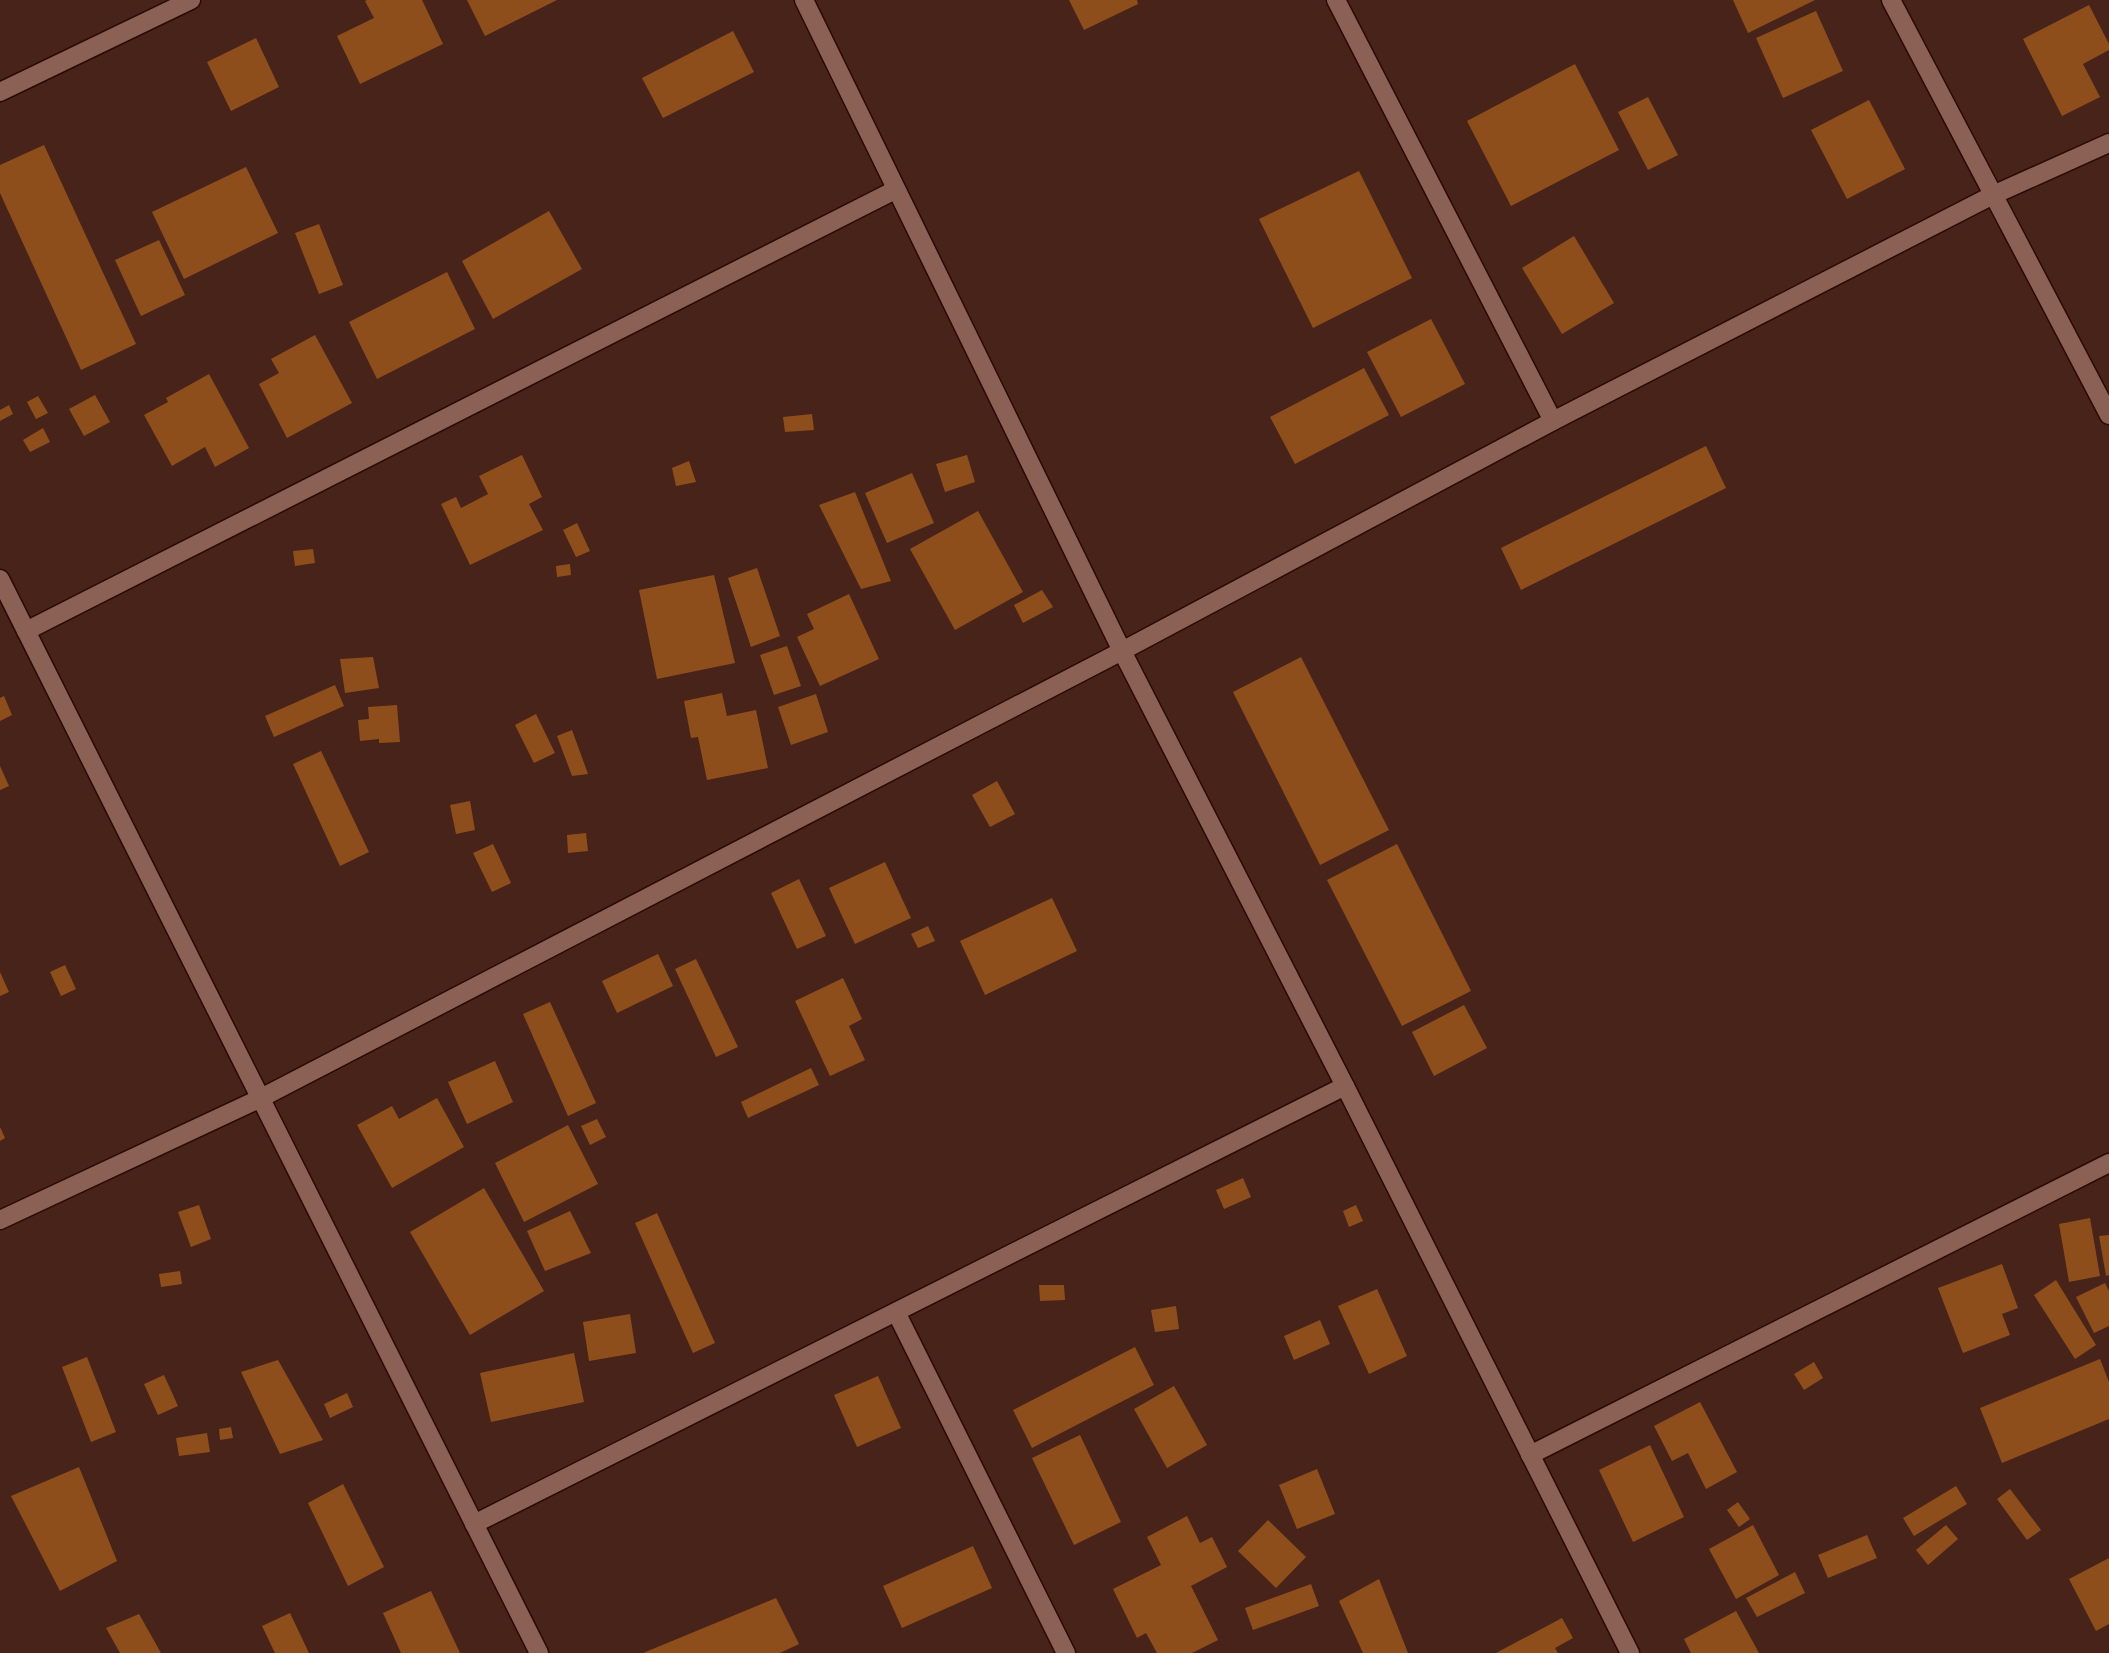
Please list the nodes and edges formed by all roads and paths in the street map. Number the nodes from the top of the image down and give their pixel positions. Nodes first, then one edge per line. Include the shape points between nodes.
1 (191, 0) edge
2 (804, 0) edge
3 (1336, 0) edge
4 (1891, 0) edge
5 (0, 92) edge
6 (2109, 142) edge
7 (895, 190) junction
8 (1993, 195) junction
9 (2109, 415) edge
10 (1553, 421) junction
11 (0, 579) edge
12 (26, 631) junction
13 (1122, 651) junction
14 (1345, 1086) junction
15 (261, 1098) junction
16 (2109, 1163) edge
17 (0, 1220) edge
18 (896, 1312) junction
19 (1530, 1455) junction
20 (474, 1524) junction
21 (539, 1653) edge
22 (1066, 1653) edge
23 (1630, 1653) edge

1 - 5 street
2 - 7 street
3 - 10 street
4 - 8 street
6 - 8 street
7 - 12 street
7 - 13 street
8 - 9 street
8 - 10 street
10 - 13 street
11 - 12 street
12 - 15 street
13 - 14 street
13 - 15 street
14 - 18 street
14 - 19 street
15 - 17 street
15 - 20 street
16 - 19 street
18 - 20 street
18 - 22 street
19 - 23 street
20 - 21 street

